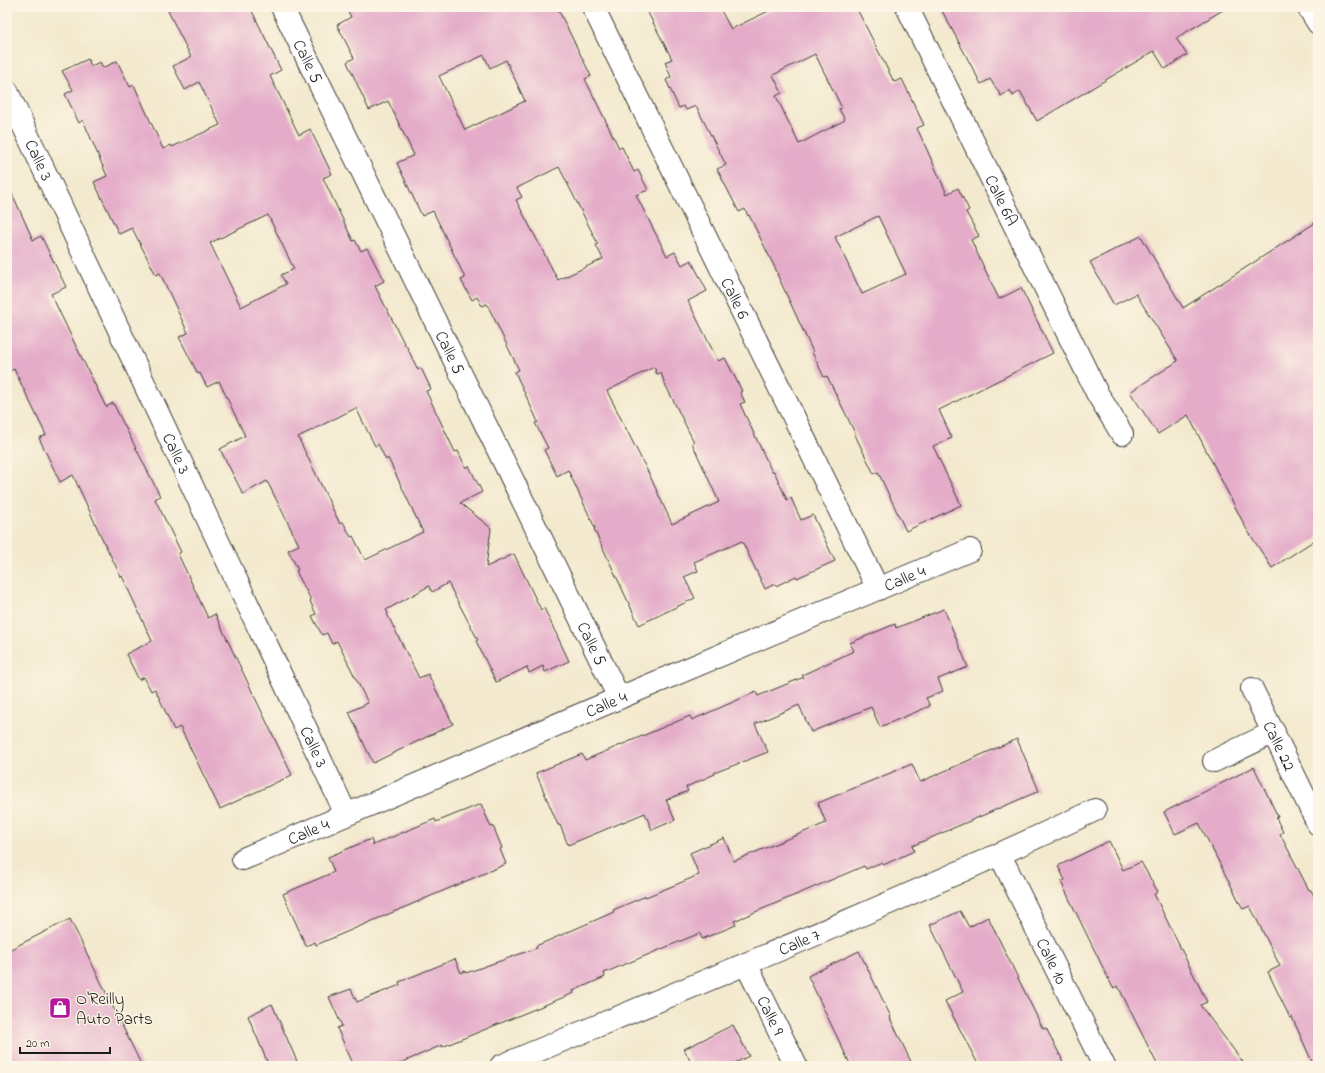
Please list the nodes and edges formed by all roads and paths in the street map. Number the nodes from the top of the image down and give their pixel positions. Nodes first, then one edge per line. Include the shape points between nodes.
1 (282, 7) edge
2 (593, 7) edge
3 (908, 7) edge
4 (1308, 7) edge
5 (1318, 23) edge
6 (7, 92) edge
7 (1122, 434) dead end
8 (970, 550) dead end
9 (878, 589) junction
10 (1252, 689) dead end
11 (620, 698) junction
12 (1274, 732) junction
13 (1214, 760) dead end
14 (1095, 810) dead end
15 (346, 814) junction
16 (1318, 824) edge
17 (1000, 855) junction
18 (243, 859) dead end
19 (746, 964) junction
20 (501, 1066) edge
21 (796, 1066) edge
22 (1104, 1066) edge

1 - 11 street, Calle 5
2 - 9 street, Calle 6
3 - 7 street, Calle 6A via 1097,393
4 - 5 street
6 - 15 street, Calle 3
8 - 9 street, Calle 4
9 - 11 street, Calle 4
10 - 12 street, Calle 22
11 - 15 street, Calle 4
12 - 13 street
12 - 16 street, Calle 22
14 - 17 street, Calle 7
15 - 18 street, Calle 4
17 - 19 street, Calle 7
17 - 22 street, Calle 10
19 - 20 street, Calle 7
19 - 21 street, Calle 9

